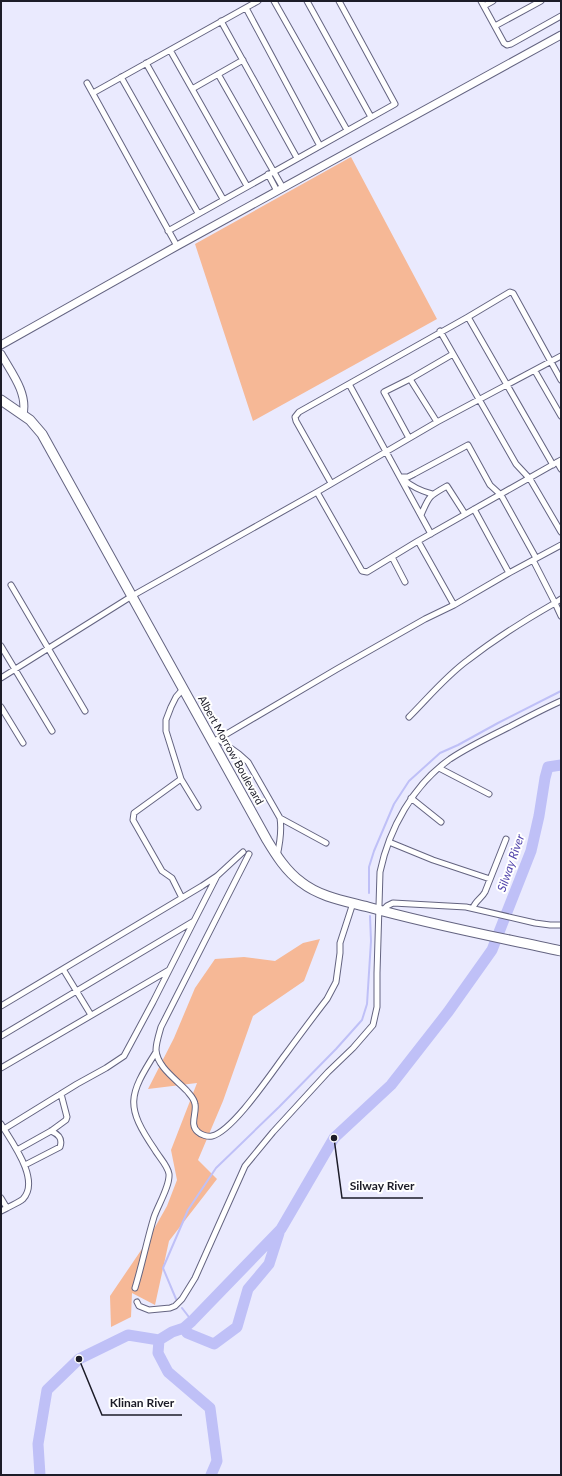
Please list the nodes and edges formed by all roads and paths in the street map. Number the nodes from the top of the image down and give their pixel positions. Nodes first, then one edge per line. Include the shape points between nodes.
1 (258, 1) edge
2 (274, 1) edge
3 (307, 1) edge
4 (339, 1) edge
5 (493, 1) edge
6 (541, 1) edge
7 (483, 3) edge
8 (246, 8) junction
9 (561, 16) edge
10 (221, 21) junction
11 (495, 26) junction
12 (561, 35) edge
13 (170, 50) junction
14 (243, 60) junction
15 (146, 63) junction
16 (218, 74) junction
17 (121, 77) junction
18 (87, 83) dead end
19 (192, 89) junction
20 (93, 93) junction
21 (371, 117) junction
22 (347, 130) junction
23 (320, 146) junction
24 (298, 158) junction
25 (271, 173) junction
26 (247, 186) junction
27 (280, 190) junction
28 (223, 199) junction
29 (198, 213) junction
30 (168, 231) junction
31 (177, 246) junction
32 (468, 317) junction
33 (440, 331) junction
34 (1, 345) edge
35 (1, 354) edge
36 (453, 354) junction
37 (561, 356) edge
38 (551, 362) junction
39 (535, 371) junction
40 (410, 378) junction
41 (561, 380) edge
42 (348, 384) junction
43 (506, 385) junction
44 (1, 400) edge
45 (479, 400) junction
46 (23, 414) junction
47 (561, 416) edge
48 (437, 422) junction
49 (409, 438) junction
50 (386, 452) junction
51 (557, 462) edge
52 (561, 469) edge
53 (400, 477) junction
54 (530, 479) junction
55 (331, 483) junction
56 (317, 492) junction
57 (432, 494) junction
58 (501, 494) junction
59 (474, 509) junction
60 (465, 514) junction
61 (421, 515) junction
62 (561, 532) edge
63 (431, 534) junction
64 (418, 541) junction
65 (561, 545) edge
66 (392, 557) junction
67 (535, 559) junction
68 (510, 573) junction
69 (405, 582) dead end
70 (11, 585) dead end
71 (132, 596) junction
72 (561, 599) edge
73 (555, 603) junction
74 (454, 605) junction
75 (561, 616) edge
76 (1, 646) edge
77 (48, 649) junction
78 (14, 670) junction
79 (1, 678) edge
80 (183, 689) junction
81 (561, 701) edge
82 (1, 707) edge
83 (85, 711) dead end
84 (408, 717) dead end
85 (52, 730) dead end
86 (216, 740) junction
87 (23, 743) dead end
88 (439, 768) junction
89 (181, 779) junction
90 (489, 794) dead end
91 (412, 798) junction
92 (198, 807) dead end
93 (280, 818) junction
94 (441, 822) dead end
95 (506, 839) dead end
96 (389, 842) junction
97 (326, 843) dead end
98 (243, 852) dead end
99 (249, 854) dead end
100 (277, 857) junction
101 (217, 876) junction
102 (490, 880) junction
103 (182, 898) junction
104 (353, 903) junction
105 (475, 908) junction
106 (381, 911) junction
107 (194, 921) junction
108 (561, 925) edge
109 (181, 929) junction
110 (190, 930) junction
111 (561, 950) edge
112 (63, 969) junction
113 (170, 970) junction
114 (77, 991) junction
115 (1, 1006) edge
116 (91, 1015) junction
117 (1, 1036) edge
118 (156, 1052) junction
119 (1, 1068) edge
120 (61, 1094) junction
121 (2, 1126) edge
122 (51, 1131) junction
123 (17, 1150) junction
124 (24, 1165) junction
125 (1, 1198) edge
126 (7, 1208) junction
127 (1, 1211) edge
128 (136, 1288) dead end
129 (137, 1302) dead end

1 - 8 street
2 - 22 street
3 - 21 street
4 - 21 street via 395,104
5 - 7 street
6 - 11 street
7 - 11 street
8 - 10 street
8 - 23 street
9 - 11 street via 507,45
10 - 13 street
10 - 14 street
12 - 27 street
13 - 15 street
13 - 19 street
14 - 16 street
14 - 24 street
15 - 17 street
15 - 28 street
16 - 19 street
16 - 25 street
17 - 20 street
17 - 29 street
18 - 20 street
19 - 26 street
20 - 30 street
21 - 22 street
22 - 23 street
23 - 24 street
24 - 25 street
25 - 26 street
25 - 27 street
26 - 28 street
27 - 31 street
28 - 29 street
29 - 30 street
30 - 31 street
31 - 34 street
32 - 33 street
32 - 38 street via 512,292
32 - 43 street
33 - 36 street
33 - 42 street
35 - 46 street via 23,396
36 - 40 street
36 - 45 street
37 - 38 street
38 - 39 street
38 - 41 street
39 - 43 street
39 - 47 street
40 - 48 street
40 - 49 street via 384,392
42 - 50 street
42 - 55 street via 298,412 295,417
43 - 45 street
43 - 51 street
44 - 46 highway, Albert Morrow Boulevard
45 - 48 street
45 - 54 street via 518,467
46 - 71 highway, Albert Morrow Boulevard via 42,434
48 - 49 street
49 - 50 street
50 - 53 street
50 - 55 street
51 - 52 street
51 - 54 street
53 - 57 street via 410,485
53 - 58 street via 414,474 468,445 490,485
53 - 61 street
54 - 58 street
54 - 62 street
55 - 56 street
56 - 66 street via 362,571 370,571
56 - 71 street
57 - 60 street via 447,486
57 - 61 street
58 - 59 street
58 - 67 street
59 - 60 street
59 - 68 street
60 - 63 street
61 - 63 street
63 - 64 street
64 - 66 street
64 - 74 street
65 - 67 street
66 - 69 street
67 - 68 street
67 - 73 street
68 - 74 street
70 - 77 street
71 - 77 street
71 - 80 highway, Albert Morrow Boulevard
72 - 73 street
73 - 75 street
73 - 84 street via 468,660
74 - 86 street via 425,619
76 - 78 street
77 - 78 street
77 - 83 street
78 - 79 street
78 - 85 street
80 - 86 highway, Albert Morrow Boulevard
80 - 89 street via 176,697 166,720 166,731
81 - 88 street via 494,734
82 - 87 street
86 - 93 street via 248,762
86 - 100 highway, Albert Morrow Boulevard
88 - 90 street
88 - 91 street
89 - 92 street
89 - 103 street via 132,817 162,871 172,878
91 - 94 street
91 - 96 street via 395,826
93 - 97 street
93 - 100 street via 281,835
95 - 102 street
96 - 102 street
96 - 106 street via 380,872
98 - 101 street
99 - 118 street via 161,1027
100 - 104 highway, Albert Morrow Boulevard via 301,882 316,891
101 - 103 street
101 - 107 street
102 - 105 street via 483,896 476,901
103 - 112 street
104 - 106 highway, Albert Morrow Boulevard
104 - 118 street via 340,943 336,982 332,990 252,1100 223,1130 212,1136 197,1132 193,1122 195,1102 169,1074
105 - 106 street via 393,903
105 - 108 street via 535,923
106 - 111 highway, Albert Morrow Boulevard
106 - 129 street via 377,1007 373,1025 273,1132 245,1166 182,1300 170,1308 148,1310 139,1306
107 - 109 street
107 - 110 street
109 - 110 street
109 - 114 street
110 - 113 street
112 - 114 street
112 - 115 street
113 - 116 street
113 - 120 street via 124,1056
114 - 116 street
114 - 117 street
116 - 119 street
118 - 128 street via 138,1083 133,1103 140,1127 167,1168 168,1178 154,1217
120 - 121 street
120 - 122 street via 67,1117
121 - 123 street
122 - 123 street
122 - 124 street via 59,1136 60,1147
123 - 124 street
124 - 126 street via 29,1179 27,1191 22,1200
125 - 126 street
126 - 127 street

